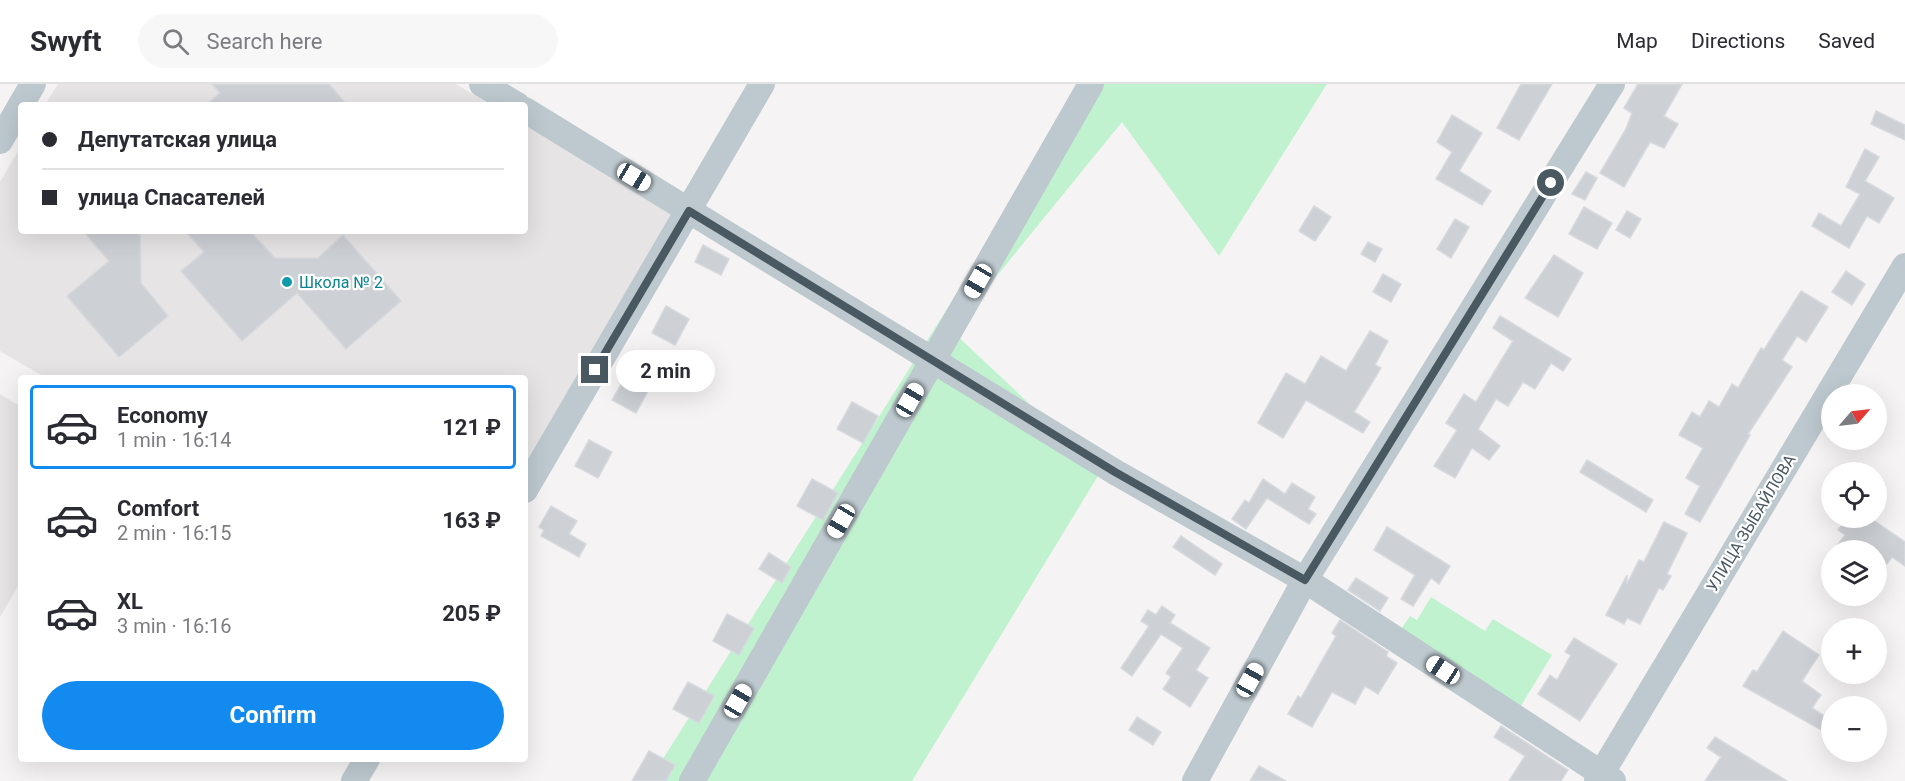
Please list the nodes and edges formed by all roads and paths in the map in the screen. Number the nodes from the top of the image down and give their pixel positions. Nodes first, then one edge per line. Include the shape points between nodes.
1 (33, 84) edge
2 (482, 84) edge
3 (762, 84) edge
4 (1091, 84) edge
5 (1612, 84) edge
6 (23, 102) edge
7 (512, 102) edge
8 (18, 110) edge
9 (528, 112) edge
10 (0, 141) edge
11 (689, 211) junction
12 (1905, 266) edge
13 (933, 360) junction
14 (528, 485) edge
15 (1305, 580) junction
16 (365, 762) edge
17 (1604, 778) edge
18 (354, 781) edge
19 (692, 781) edge
20 (1195, 781) edge

1 - 6 street
2 - 7 street
3 - 11 street
4 - 13 street
5 - 15 street
8 - 10 street
9 - 11 street
11 - 13 street
11 - 14 street
12 - 17 street, УЛИЦА ЗЫБАЙЛОВА
13 - 15 street via 1115,472
13 - 19 street
15 - 17 street
15 - 20 street
16 - 18 street

